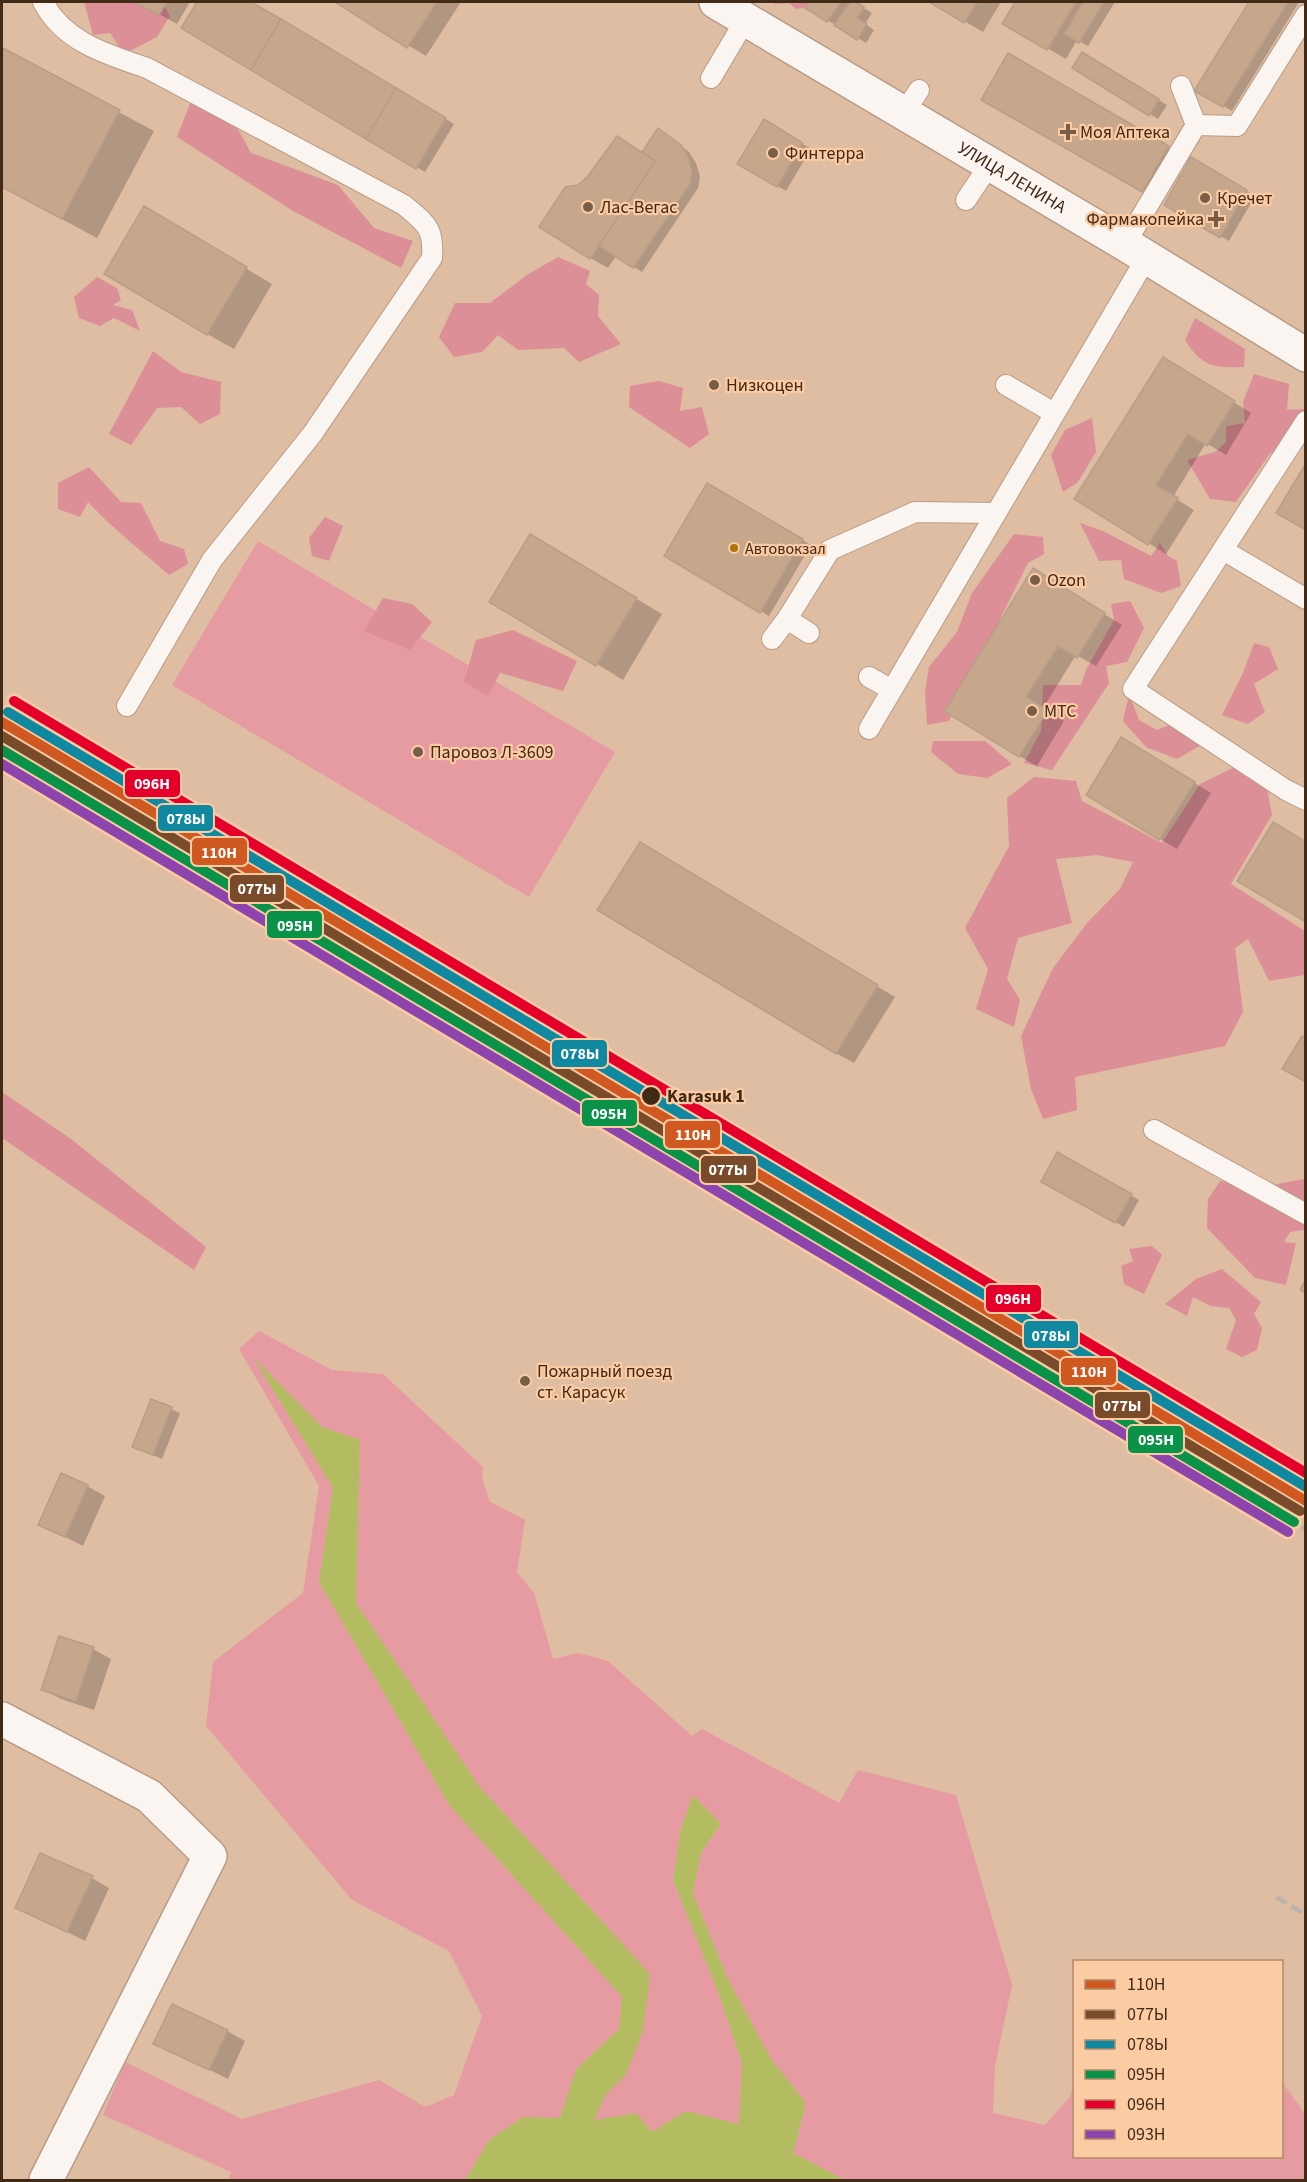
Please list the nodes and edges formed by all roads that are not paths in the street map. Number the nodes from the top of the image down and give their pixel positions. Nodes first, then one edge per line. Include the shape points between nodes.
1 (43, 2) edge
2 (716, 2) edge
3 (1305, 15) edge
4 (746, 19) junction
5 (711, 78) dead end
6 (1181, 86) dead end
7 (1196, 125) junction
8 (990, 164) junction
9 (966, 200) dead end
10 (1136, 250) junction
11 (1305, 355) edge
12 (1006, 385) dead end
13 (1054, 413) junction
14 (1305, 421) edge
15 (996, 513) junction
16 (1223, 550) junction
17 (1305, 599) edge
18 (787, 619) junction
19 (809, 633) dead end
20 (772, 639) dead end
21 (869, 677) dead end
22 (892, 690) junction
23 (127, 706) dead end
24 (869, 729) dead end
25 (1305, 800) edge
26 (1154, 1130) dead end
27 (1305, 1214) edge
28 (2, 1719) edge
29 (46, 2181) edge

1 - 23 lane via 51,16 75,38 147,68 404,205 424,223 433,239 432,258 313,433 212,560
2 - 4 main road, УЛИЦА ЛЕНИНА
3 - 7 lane via 1236,126
4 - 5 lane
4 - 8 main road, УЛИЦА ЛЕНИНА via 912,101
6 - 7 lane
7 - 10 lane
8 - 9 lane
8 - 10 main road, УЛИЦА ЛЕНИНА
10 - 11 main road, УЛИЦА ЛЕНИНА
10 - 13 lane
12 - 13 lane
13 - 15 lane
14 - 16 lane
15 - 18 lane via 915,512 830,550
15 - 22 lane
16 - 17 lane
16 - 25 lane via 1133,689
18 - 19 lane
18 - 20 lane
21 - 22 lane
22 - 24 lane
26 - 27 lane
28 - 29 main road via 149,1796 210,1856

